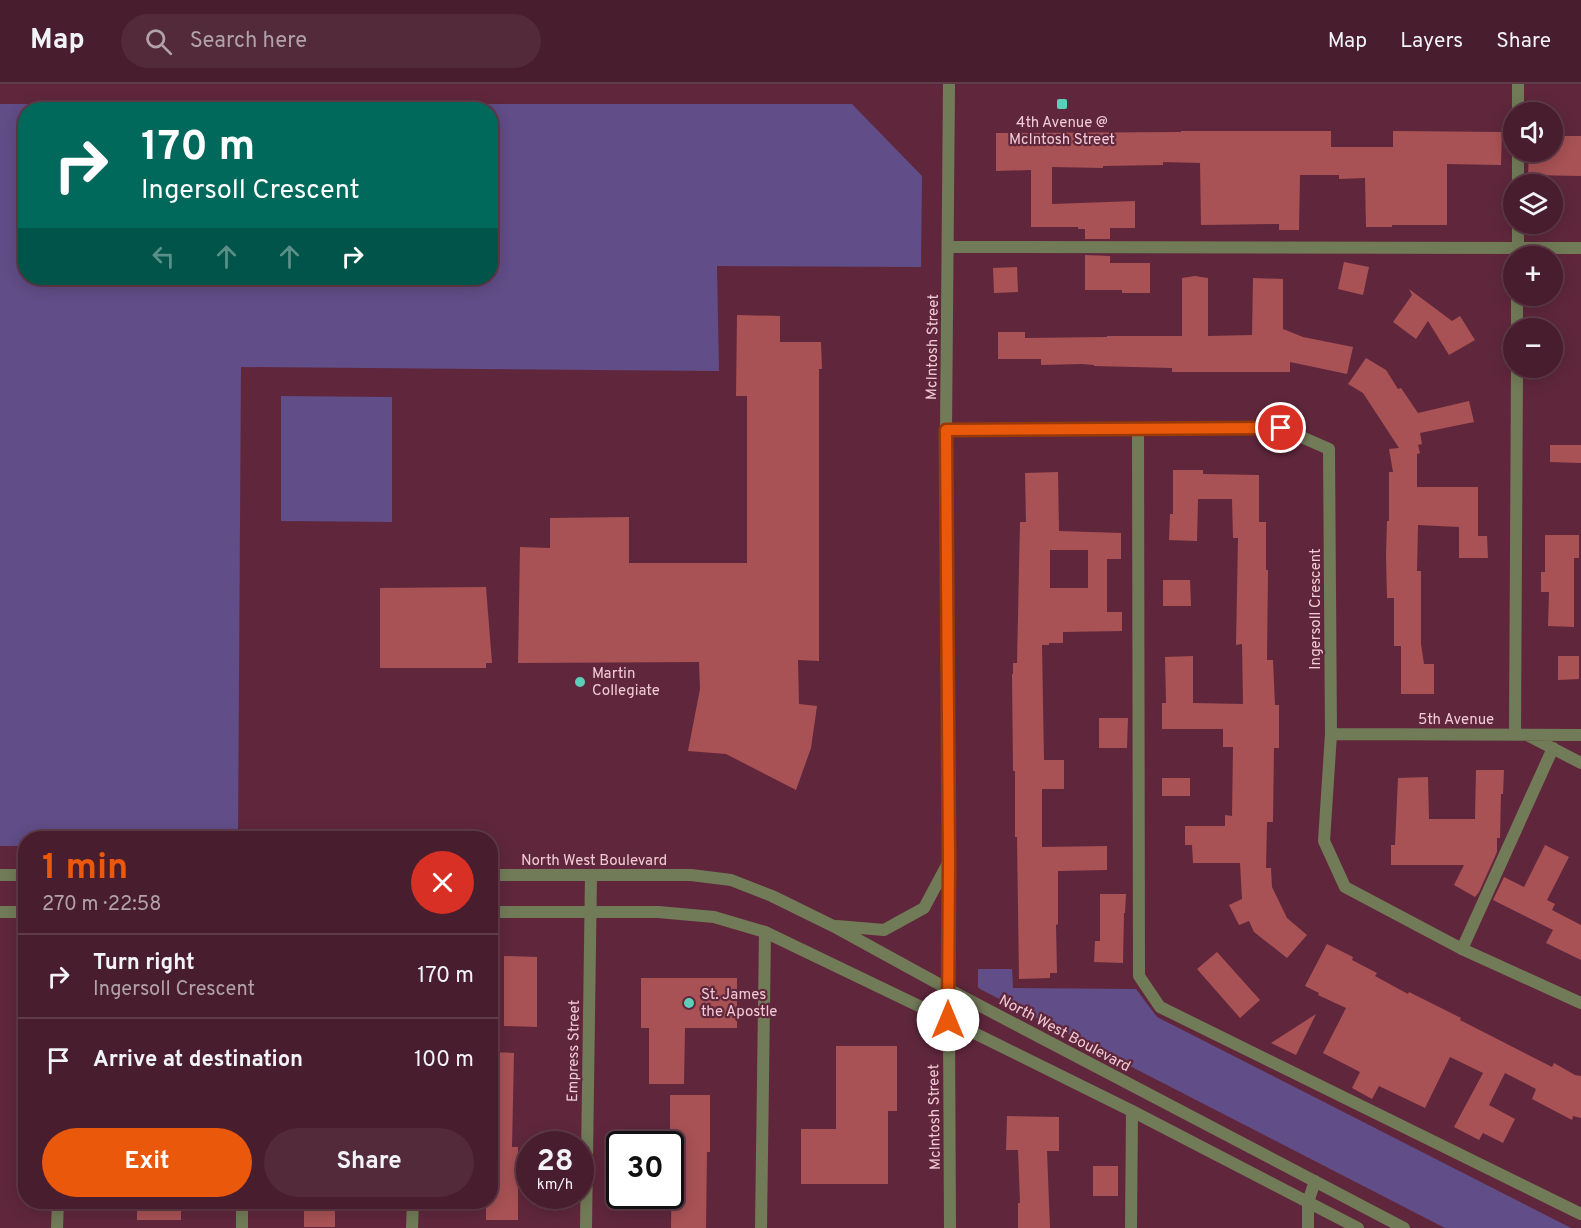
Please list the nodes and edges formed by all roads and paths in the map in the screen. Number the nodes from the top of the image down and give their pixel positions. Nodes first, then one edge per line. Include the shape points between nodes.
1 (949, 84) edge
2 (1518, 84) edge
3 (1518, 102) edge
4 (948, 247) junction
5 (1581, 248) edge
6 (1563, 249) edge
7 (1503, 253) edge
8 (1517, 378) edge
9 (946, 430) junction
10 (1138, 430) junction
11 (1331, 734) junction
12 (1520, 734) junction
13 (1581, 735) edge
14 (1553, 748) junction
15 (1581, 763) edge
16 (949, 861) junction
17 (0, 875) edge
18 (18, 875) edge
19 (498, 875) edge
20 (591, 875) junction
21 (0, 912) edge
22 (18, 912) edge
23 (498, 912) edge
24 (590, 912) junction
25 (833, 926) junction
26 (765, 932) junction
27 (1462, 949) junction
28 (948, 989) junction
29 (1581, 1004) edge
30 (948, 1020) junction
31 (1132, 1111) junction
32 (1315, 1181) junction
33 (1308, 1202) junction
34 (58, 1209) edge
35 (242, 1209) edge
36 (413, 1209) edge
37 (1581, 1214) edge
38 (57, 1228) edge
39 (242, 1228) edge
40 (412, 1228) edge
41 (586, 1228) edge
42 (761, 1228) edge
43 (950, 1228) edge
44 (1131, 1228) edge
45 (1308, 1228) edge
46 (1358, 1228) edge
47 (1404, 1228) edge

1 - 4 street, McIntosh Street
2 - 3 street
4 - 7 street
4 - 9 street, McIntosh Street
5 - 6 street
8 - 12 street
9 - 10 street, Ingersoll Crescent
9 - 16 street, McIntosh Street
10 - 11 street, Ingersoll Crescent via 1281,428 1329,449
10 - 37 street via 1139,976 1160,1006
11 - 12 street, 5th Avenue
11 - 27 street, Ingersoll Crescent via 1324,841 1345,886
12 - 13 street, 5th Avenue
12 - 14 street
14 - 15 street
14 - 27 street
16 - 25 street, McIntosh Street via 924,909 884,930
16 - 28 street, McIntosh Street
17 - 18 street
19 - 20 street, North West Boulevard
20 - 24 street, Empress Street
20 - 25 street, North West Boulevard via 691,875 731,880
21 - 22 street
23 - 24 street
24 - 26 street via 714,917
24 - 41 street, Empress Street
25 - 28 street, North West Boulevard
26 - 30 street
26 - 42 street
27 - 29 street, Ingersoll Crescent
28 - 30 street, McIntosh Street
28 - 32 street, North West Boulevard
30 - 31 street
30 - 43 street, McIntosh Street
31 - 33 street
31 - 44 street
32 - 33 street
32 - 47 street, North West Boulevard
33 - 45 street
33 - 46 street
34 - 38 street
35 - 39 street
36 - 40 street

